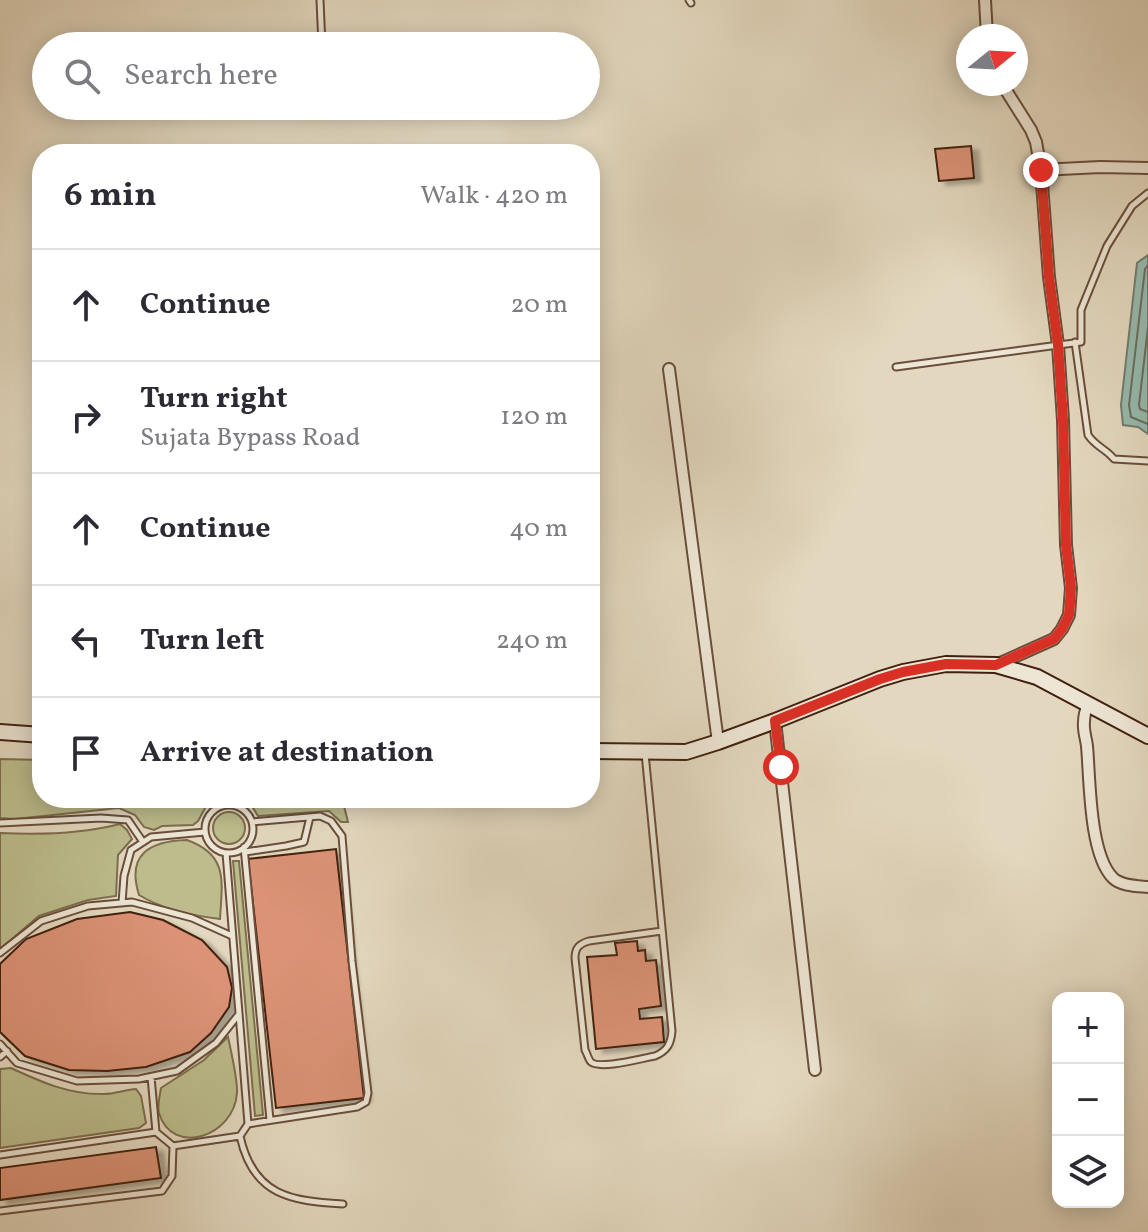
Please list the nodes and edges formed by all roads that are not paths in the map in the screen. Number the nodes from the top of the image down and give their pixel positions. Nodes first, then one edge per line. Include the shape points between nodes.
1 (320, 0) edge
2 (985, 0) edge
3 (986, 24) edge
4 (321, 32) edge
5 (1010, 96) edge
6 (1148, 168) edge
7 (1041, 170) junction
8 (1148, 193) edge
9 (1075, 342) junction
10 (1058, 345) junction
11 (896, 367) dead end
12 (669, 369) dead end
13 (1148, 461) edge
14 (996, 665) junction
15 (1085, 715) junction
16 (775, 721) junction
17 (0, 732) edge
18 (32, 734) edge
19 (1148, 736) edge
20 (718, 742) junction
21 (600, 751) edge
22 (645, 752) junction
23 (218, 808) edge
24 (240, 808) edge
25 (310, 817) junction
26 (252, 822) junction
27 (0, 823) edge
28 (205, 832) junction
29 (143, 842) junction
30 (244, 850) junction
31 (226, 853) junction
32 (1148, 887) edge
33 (122, 903) junction
34 (662, 931) junction
35 (233, 937) junction
36 (0, 953) edge
37 (239, 1014) junction
38 (0, 1044) edge
39 (7, 1051) junction
40 (0, 1057) edge
41 (815, 1070) dead end
42 (151, 1077) junction
43 (270, 1120) junction
44 (248, 1124) junction
45 (156, 1132) junction
46 (240, 1136) junction
47 (173, 1146) junction
48 (0, 1155) edge
49 (343, 1204) dead end
50 (0, 1211) edge

1 - 4 lane
2 - 3 street
5 - 7 street via 1031,130
6 - 7 street
7 - 10 street
8 - 9 lane via 1132,206 1107,246 1081,310 1081,342
9 - 10 lane
9 - 13 lane via 1088,435 1114,459
10 - 11 lane
10 - 14 street via 1069,615 1054,639
12 - 20 street
14 - 15 street via 1037,677
14 - 16 street via 946,664 903,672
15 - 19 street
15 - 32 street via 1095,828 1105,866 1119,882
16 - 20 street
16 - 41 street
17 - 18 street
20 - 22 street via 686,752
21 - 22 street
22 - 34 lane
23 - 28 lane via 208,816
24 - 26 lane
25 - 26 lane
25 - 30 lane via 304,842
25 - 43 lane via 331,821 342,836 368,1098 357,1107
26 - 30 lane
27 - 29 lane via 128,820
28 - 29 lane
28 - 31 lane via 212,846
29 - 33 lane via 131,850
30 - 31 lane
30 - 43 lane
31 - 35 lane
33 - 35 lane via 192,918
33 - 36 lane via 88,906 41,921
34 - 34 lane via 671,1041 655,1056 594,1064 585,1050 576,949 589,941
35 - 37 lane
37 - 42 lane via 216,1043 177,1071
37 - 44 lane
38 - 39 lane
39 - 40 lane
39 - 42 lane via 17,1063 77,1081
42 - 45 lane
43 - 44 lane
44 - 46 lane
45 - 47 lane
45 - 48 lane
46 - 47 lane
46 - 49 lane via 244,1155 273,1190 299,1200
47 - 50 lane via 172,1176 162,1191

